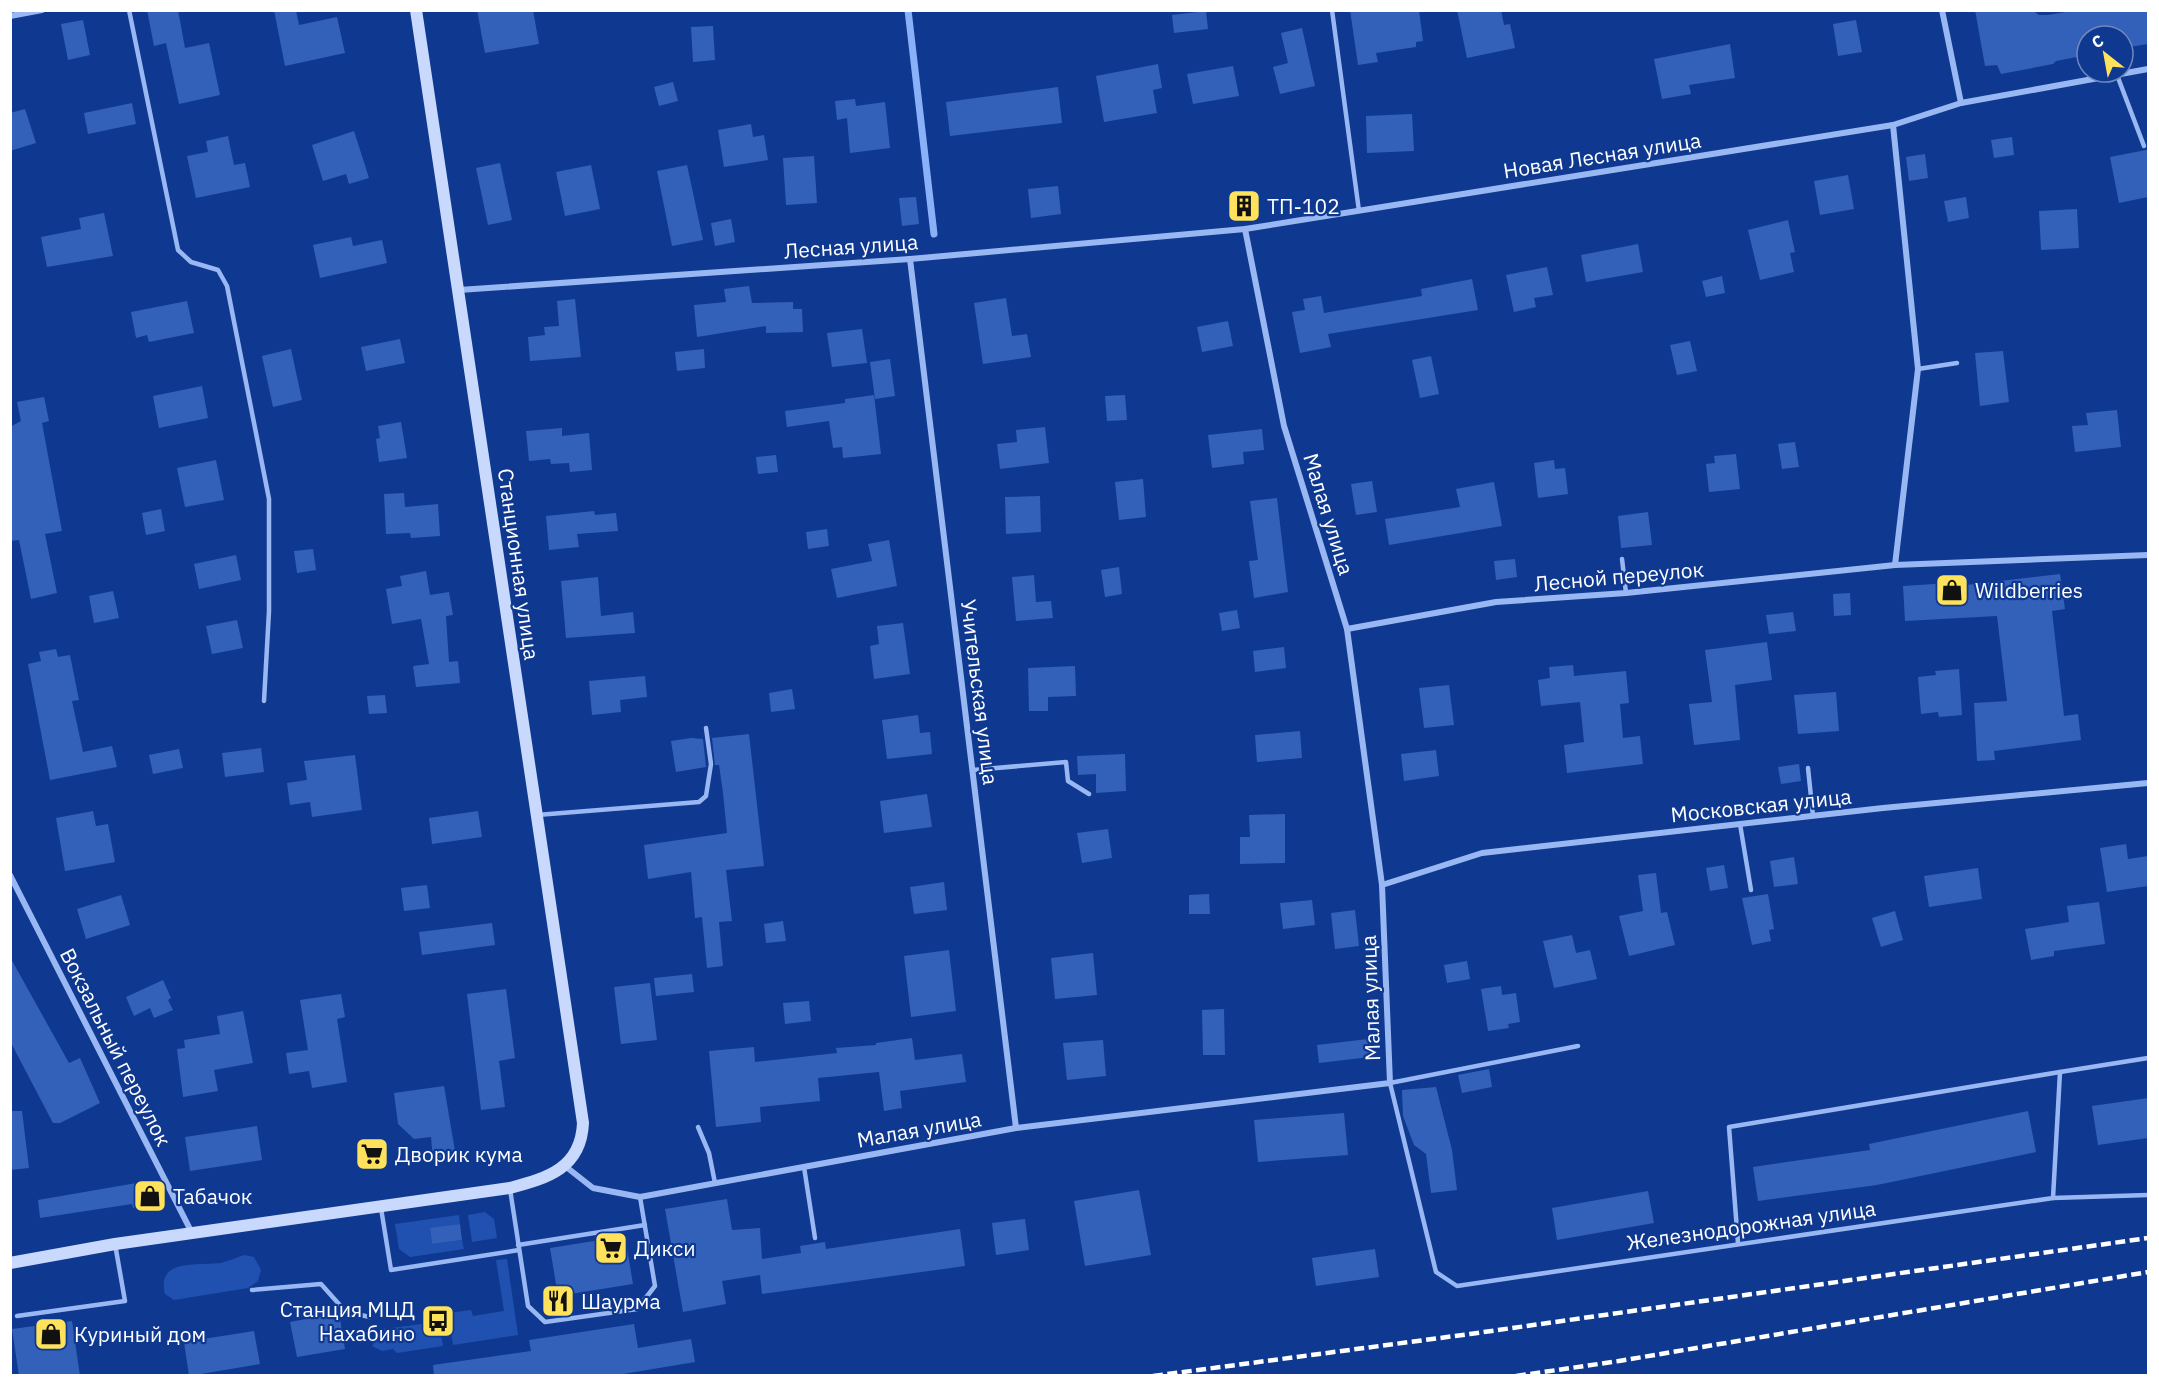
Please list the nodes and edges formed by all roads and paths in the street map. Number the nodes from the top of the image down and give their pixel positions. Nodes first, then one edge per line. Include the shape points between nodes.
1 (42, 10) edge
2 (129, 10) edge
3 (416, 10) edge
4 (1332, 10) edge
5 (1942, 10) edge
6 (10, 16) edge
7 (2075, 83) edge
8 (2120, 84) edge
9 (1961, 103) junction
10 (1893, 125) junction
11 (2144, 146) dead end
12 (1359, 211) junction
13 (1245, 229) junction
14 (910, 259) junction
15 (459, 290) junction
16 (1957, 363) dead end
17 (1918, 369) junction
18 (2148, 555) edge
19 (1622, 560) dead end
20 (1895, 565) junction
21 (1626, 593) junction
22 (1347, 629) junction
23 (264, 701) dead end
24 (706, 728) dead end
25 (1808, 768) dead end
26 (973, 770) junction
27 (2148, 783) edge
28 (1089, 794) dead end
29 (537, 815) junction
30 (1813, 816) junction
31 (1740, 824) junction
32 (10, 875) edge
33 (1382, 885) junction
34 (1750, 890) dead end
35 (1578, 1046) dead end
36 (2148, 1058) edge
37 (2060, 1072) junction
38 (1390, 1083) junction
39 (698, 1127) dead end
40 (1016, 1128) junction
41 (564, 1166) junction
42 (804, 1167) junction
43 (715, 1183) junction
44 (510, 1188) junction
45 (2148, 1195) edge
46 (640, 1197) junction
47 (2053, 1198) junction
48 (381, 1207) junction
49 (645, 1225) junction
50 (192, 1234) junction
51 (815, 1238) dead end
52 (115, 1244) junction
53 (1738, 1244) junction
54 (519, 1248) junction
55 (10, 1263) edge
56 (252, 1290) dead end
57 (17, 1316) dead end
58 (370, 1317) dead end

1 - 6 street
2 - 23 lane via 178,250 191,262 218,270 227,286 269,499
3 - 15 main road, Станционная улица
4 - 12 lane
5 - 9 street
7 - 9 street, Новая Лесная улица
8 - 11 lane
9 - 10 street, Новая Лесная улица
10 - 12 street, Новая Лесная улица
10 - 17 street
12 - 13 street, Новая Лесная улица
13 - 14 street, Лесная улица
13 - 22 street, Малая улица via 1284,426
14 - 15 street, Лесная улица
14 - 26 street, Учительская улица
15 - 29 main road, Станционная улица
16 - 17 lane
17 - 20 street
18 - 20 street, Лесной переулок
19 - 21 lane
20 - 21 street, Лесной переулок
21 - 22 street, Лесной переулок via 1496,602
22 - 33 street, Малая улица
24 - 29 lane via 711,764 706,796 699,802
25 - 30 lane
26 - 28 lane via 1066,762 1068,781
26 - 40 street, Учительская улица
27 - 30 street, Московская улица
29 - 41 main road, Станционная улица via 583,1123 582,1140
30 - 31 street, Московская улица
31 - 33 street, Московская улица via 1482,853
31 - 34 lane
32 - 50 street, Вокзальный переулок
33 - 38 street, Малая улица
35 - 38 lane
36 - 37 lane
37 - 47 lane
37 - 53 lane via 1729,1127
38 - 40 street, Малая улица
38 - 53 lane, Железнодорожная улица via 1436,1272 1457,1286
39 - 43 lane
40 - 42 street, Малая улица
41 - 44 main road via 538,1181
41 - 46 street, Малая улица via 593,1188
42 - 43 street, Малая улица
42 - 51 lane
43 - 46 street, Малая улица
44 - 48 main road
44 - 54 lane
45 - 47 lane, Железнодорожная улица
46 - 49 lane
47 - 53 lane, Железнодорожная улица
48 - 50 main road
48 - 54 lane via 391,1270
49 - 54 lane
49 - 54 lane via 655,1286 637,1309 545,1322 528,1306
50 - 52 main road
52 - 55 main road
52 - 57 lane via 125,1301
56 - 58 lane via 321,1284 346,1312

